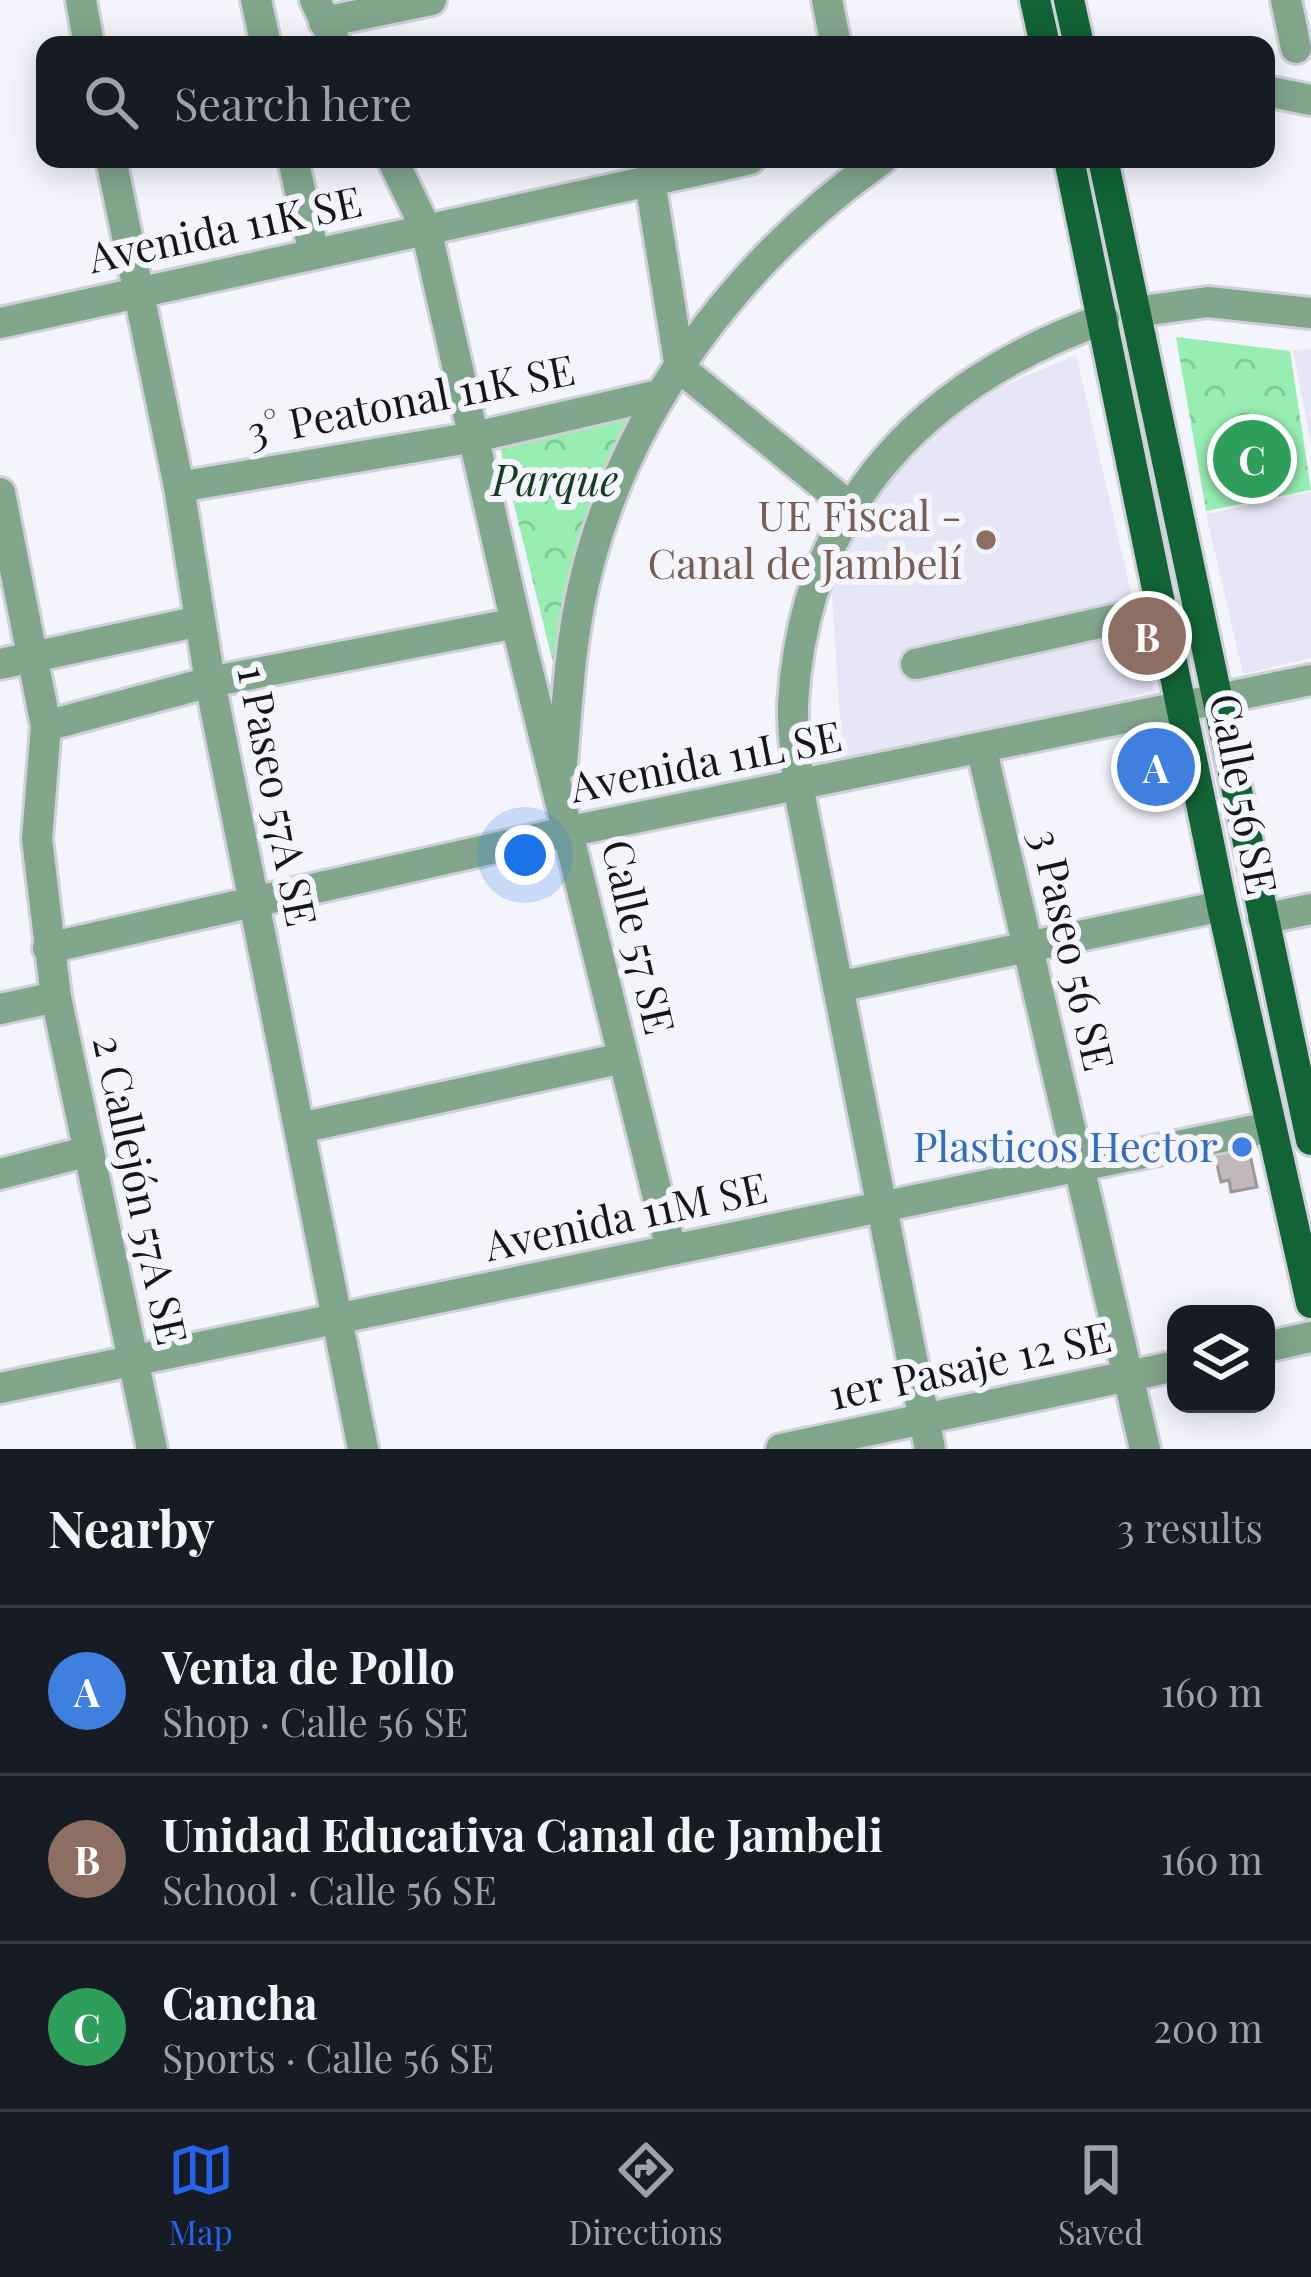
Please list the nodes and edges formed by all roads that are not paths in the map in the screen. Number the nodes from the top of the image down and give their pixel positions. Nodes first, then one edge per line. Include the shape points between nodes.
1 (81, 0) edge
2 (256, 0) edge
3 (426, 0) edge
4 (827, 0) edge
5 (1035, 0) edge
6 (1069, 0) edge
7 (1286, 0) edge
8 (325, 22) edge
9 (87, 36) edge
10 (264, 36) edge
11 (834, 36) edge
12 (1043, 36) edge
13 (1076, 36) edge
14 (1291, 49) edge
15 (1275, 93) edge
16 (1311, 100) edge
17 (113, 168) edge
18 (294, 168) edge
19 (396, 168) edge
20 (709, 168) edge
21 (869, 168) edge
22 (1072, 168) edge
23 (1104, 168) edge
24 (650, 181) junction
25 (426, 230) junction
26 (314, 254) junction
27 (136, 293) junction
28 (1311, 313) edge
29 (1120, 316) junction
30 (0, 322) edge
31 (680, 368) junction
32 (658, 394) junction
33 (475, 437) junction
34 (179, 487) junction
35 (0, 493) edge
36 (850, 507) junction
37 (1162, 609) junction
38 (200, 621) junction
39 (516, 623) junction
40 (33, 657) junction
41 (0, 664) edge
42 (916, 664) dead end
43 (1311, 680) edge
44 (209, 682) junction
45 (1217, 698) junction
46 (1183, 703) junction
47 (46, 726) junction
48 (982, 751) junction
49 (798, 786) junction
50 (560, 794) junction
51 (571, 831) junction
52 (254, 899) junction
53 (1222, 906) junction
54 (1311, 909) edge
55 (1262, 919) junction
56 (48, 948) junction
57 (1029, 950) junction
58 (838, 987) junction
59 (56, 998) junction
60 (0, 1009) edge
61 (623, 1058) junction
62 (1310, 1126) edge
63 (1270, 1127) junction
64 (300, 1128) junction
65 (89, 1151) junction
66 (1079, 1166) junction
67 (0, 1174) edge
68 (882, 1207) junction
69 (671, 1250) junction
70 (1311, 1304) edge
71 (338, 1319) junction
72 (1311, 1337) edge
73 (1275, 1345) edge
74 (134, 1360) junction
75 (1167, 1368) edge
76 (1128, 1376) junction
77 (0, 1388) edge
78 (927, 1434) edge
79 (152, 1449) edge
80 (363, 1449) edge
81 (782, 1449) edge
82 (1144, 1449) edge

1 - 9 street
2 - 10 street
3 - 8 street
4 - 11 street
5 - 12 main road
6 - 13 main road
7 - 14 street
15 - 16 street
17 - 27 street, 1 Paseo 57A SE
18 - 26 street
19 - 25 street, Calle 57 SE
20 - 24 street, Avenida 11K SE
21 - 31 street via 755,265
22 - 29 main road, Calle 56 SE
23 - 29 main road, Calle 56 SE
24 - 25 street, Avenida 11K SE
24 - 31 street
25 - 26 street, Avenida 11K SE
25 - 33 street, Calle 57 SE
26 - 27 street, Avenida 11K SE
27 - 30 street, Avenida 11K SE
27 - 34 street, 1 Paseo 57A SE
28 - 29 street via 1208,302
29 - 36 street via 1036,343 973,379 917,424
29 - 37 main road, Calle 56 SE
29 - 45 main road, Calle 56 SE
31 - 32 street
31 - 36 street
32 - 33 street, 3° Peatonal 11K SE
32 - 50 street via 614,486 584,584
33 - 34 street, 3° Peatonal 11K SE
33 - 39 street, Calle 57 SE
34 - 38 street, 1 Paseo 57A SE
35 - 40 street, 2 Callejón 57A SE
36 - 49 street via 804,626 793,705
37 - 42 street
37 - 46 main road, Calle 56 SE
38 - 40 street
38 - 44 street, 1 Paseo 57A SE
39 - 44 street
39 - 50 street, Calle 57 SE
40 - 41 street
40 - 47 street, 2 Callejón 57A SE
43 - 45 street, Avenida 11L SE
44 - 47 street
44 - 52 street, 1 Paseo 57A SE
45 - 46 street, Avenida 11L SE
45 - 55 main road, Calle 56 SE
46 - 48 street, Avenida 11L SE
46 - 53 main road, Calle 56 SE
47 - 56 street, 2 Callejón 57A SE via 37,839
48 - 49 street, Avenida 11L SE
48 - 57 street, 3 Paseo 56 SE
49 - 51 street, Avenida 11L SE
49 - 58 street
50 - 51 street, Calle 57 SE
51 - 52 street, Avenida 11L SE
51 - 61 street, Calle 57 SE
52 - 56 street, Avenida 11L SE
52 - 64 street, 1 Paseo 57A SE
53 - 57 street
53 - 63 main road, Calle 56 SE
54 - 55 street
55 - 62 main road, Calle 56 SE
56 - 59 street, 2 Callejón 57A SE
57 - 58 street
57 - 66 street, 3 Paseo 56 SE
58 - 68 street
59 - 60 street
59 - 65 street, 2 Callejón 57A SE
61 - 64 street
61 - 69 street, Calle 57 SE
63 - 66 street, Avenida 11M SE
63 - 70 main road, Calle 56 SE
64 - 71 street, 1 Paseo 57A SE
65 - 67 street
65 - 74 street, 2 Callejón 57A SE
66 - 68 street, Avenida 11M SE
66 - 76 street, 3 Paseo 56 SE
68 - 69 street, Avenida 11M SE
68 - 78 street
69 - 71 street, Avenida 11M SE
71 - 74 street, Avenida 11M SE
71 - 80 street, 1 Paseo 57A SE
72 - 73 street
74 - 77 street, Avenida 11M SE
74 - 79 street, 2 Callejón 57A SE
75 - 76 street, 1er Pasaje 12 SE
76 - 78 street, 1er Pasaje 12 SE
76 - 82 street, 3 Paseo 56 SE
78 - 81 street, 1er Pasaje 12 SE

